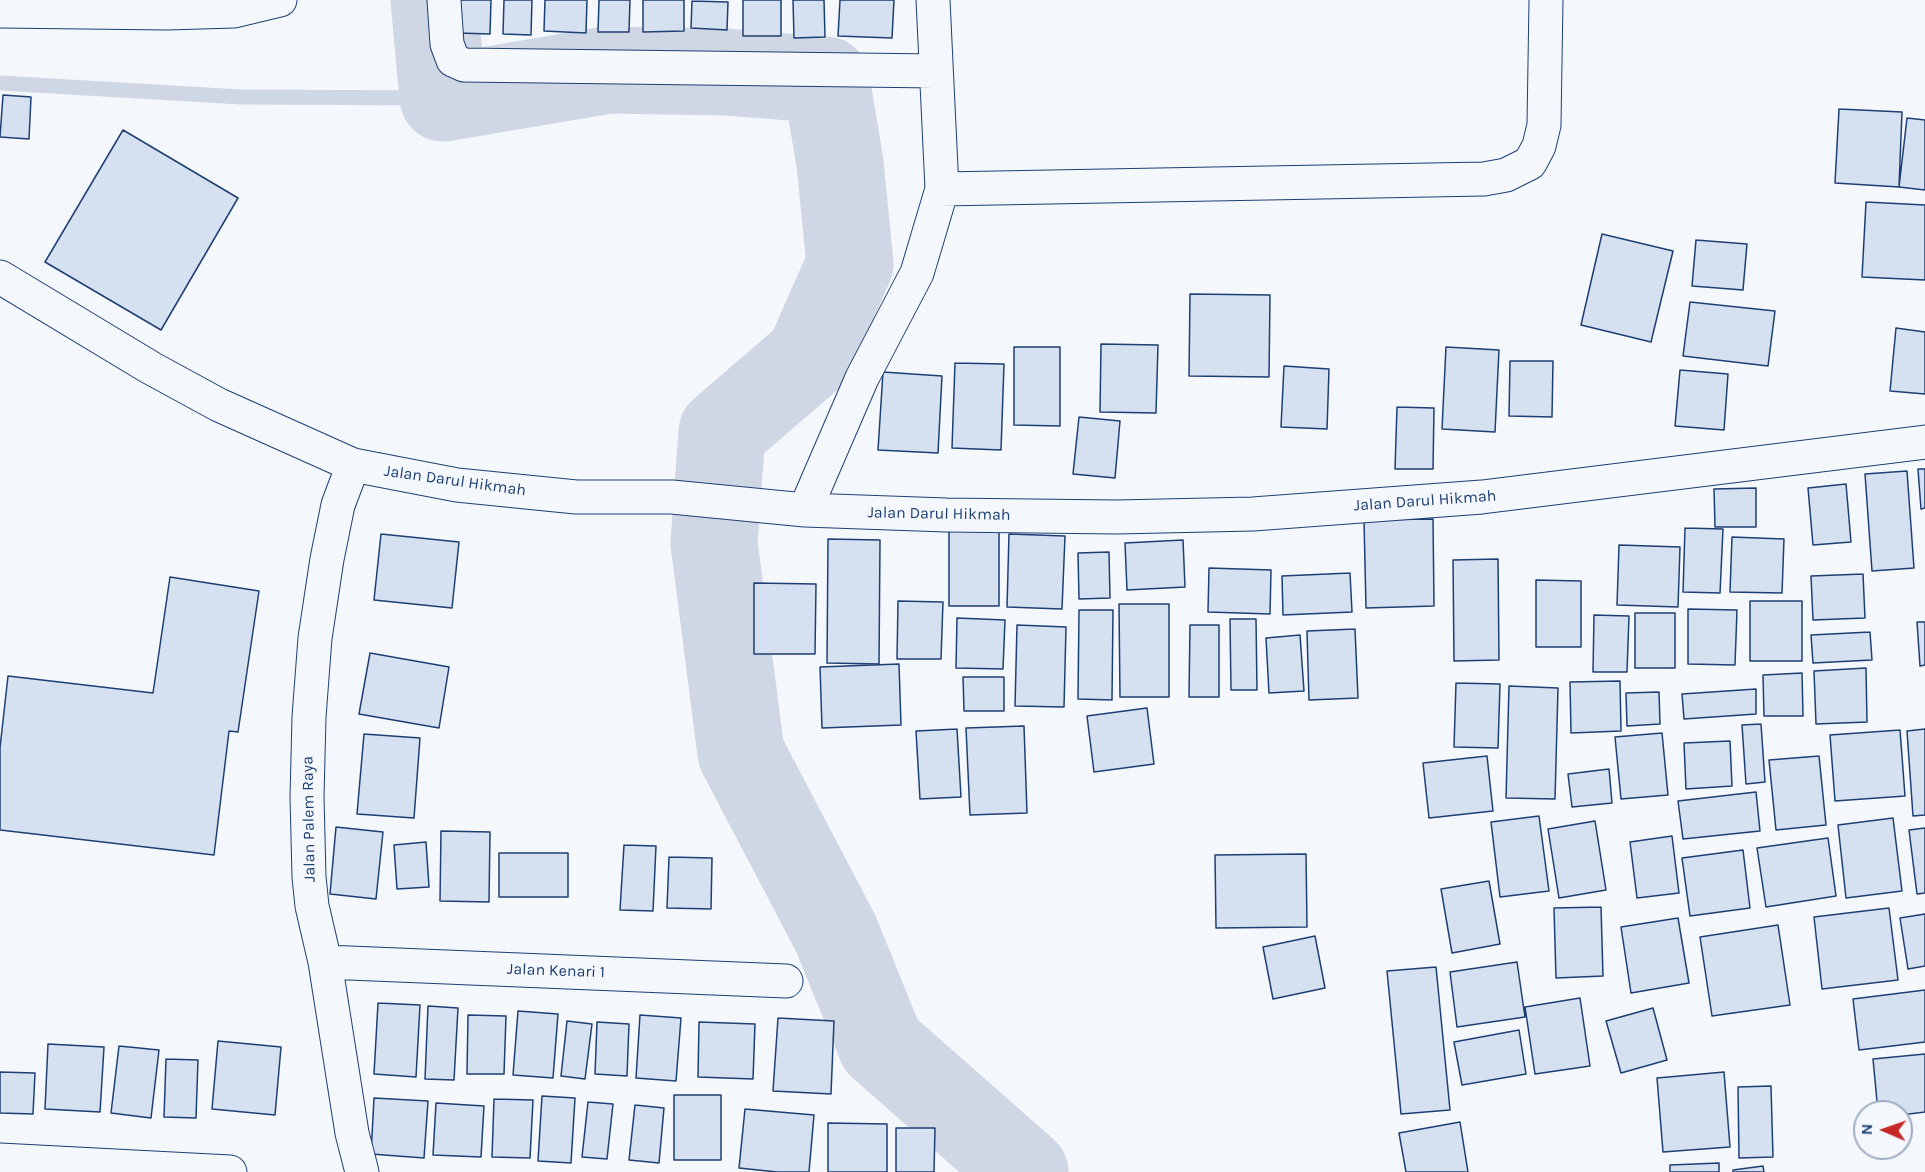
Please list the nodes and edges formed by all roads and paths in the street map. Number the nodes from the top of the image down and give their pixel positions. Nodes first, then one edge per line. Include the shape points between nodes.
1 (280, 0) edge
2 (444, 0) edge
3 (933, 0) edge
4 (1546, 0) edge
5 (0, 11) edge
6 (935, 71) junction
7 (942, 189) junction
8 (0, 277) edge
9 (1925, 442) edge
10 (353, 465) junction
11 (805, 510) junction
12 (325, 962) junction
13 (786, 981) dead end
14 (0, 1160) edge
15 (230, 1172) edge
16 (362, 1172) edge

1 - 5 street via 234,11
2 - 6 street via 447,44 453,60 464,65
3 - 6 street
4 - 7 street via 1544,125 1530,164 1506,175 1484,179
6 - 7 street
7 - 11 street via 917,273 862,378
8 - 10 street, Jalan Darul Hikmah via 219,405
9 - 11 street, Jalan Darul Hikmah via 1482,497 1253,514 946,515
10 - 11 street, Jalan Darul Hikmah via 458,485 576,497 672,497
10 - 12 street, Jalan Palem Raya via 338,505 327,559 309,717 309,877
12 - 13 street, Jalan Kenari 1
12 - 16 street, Jalan Palem Raya via 352,1133
14 - 15 street

